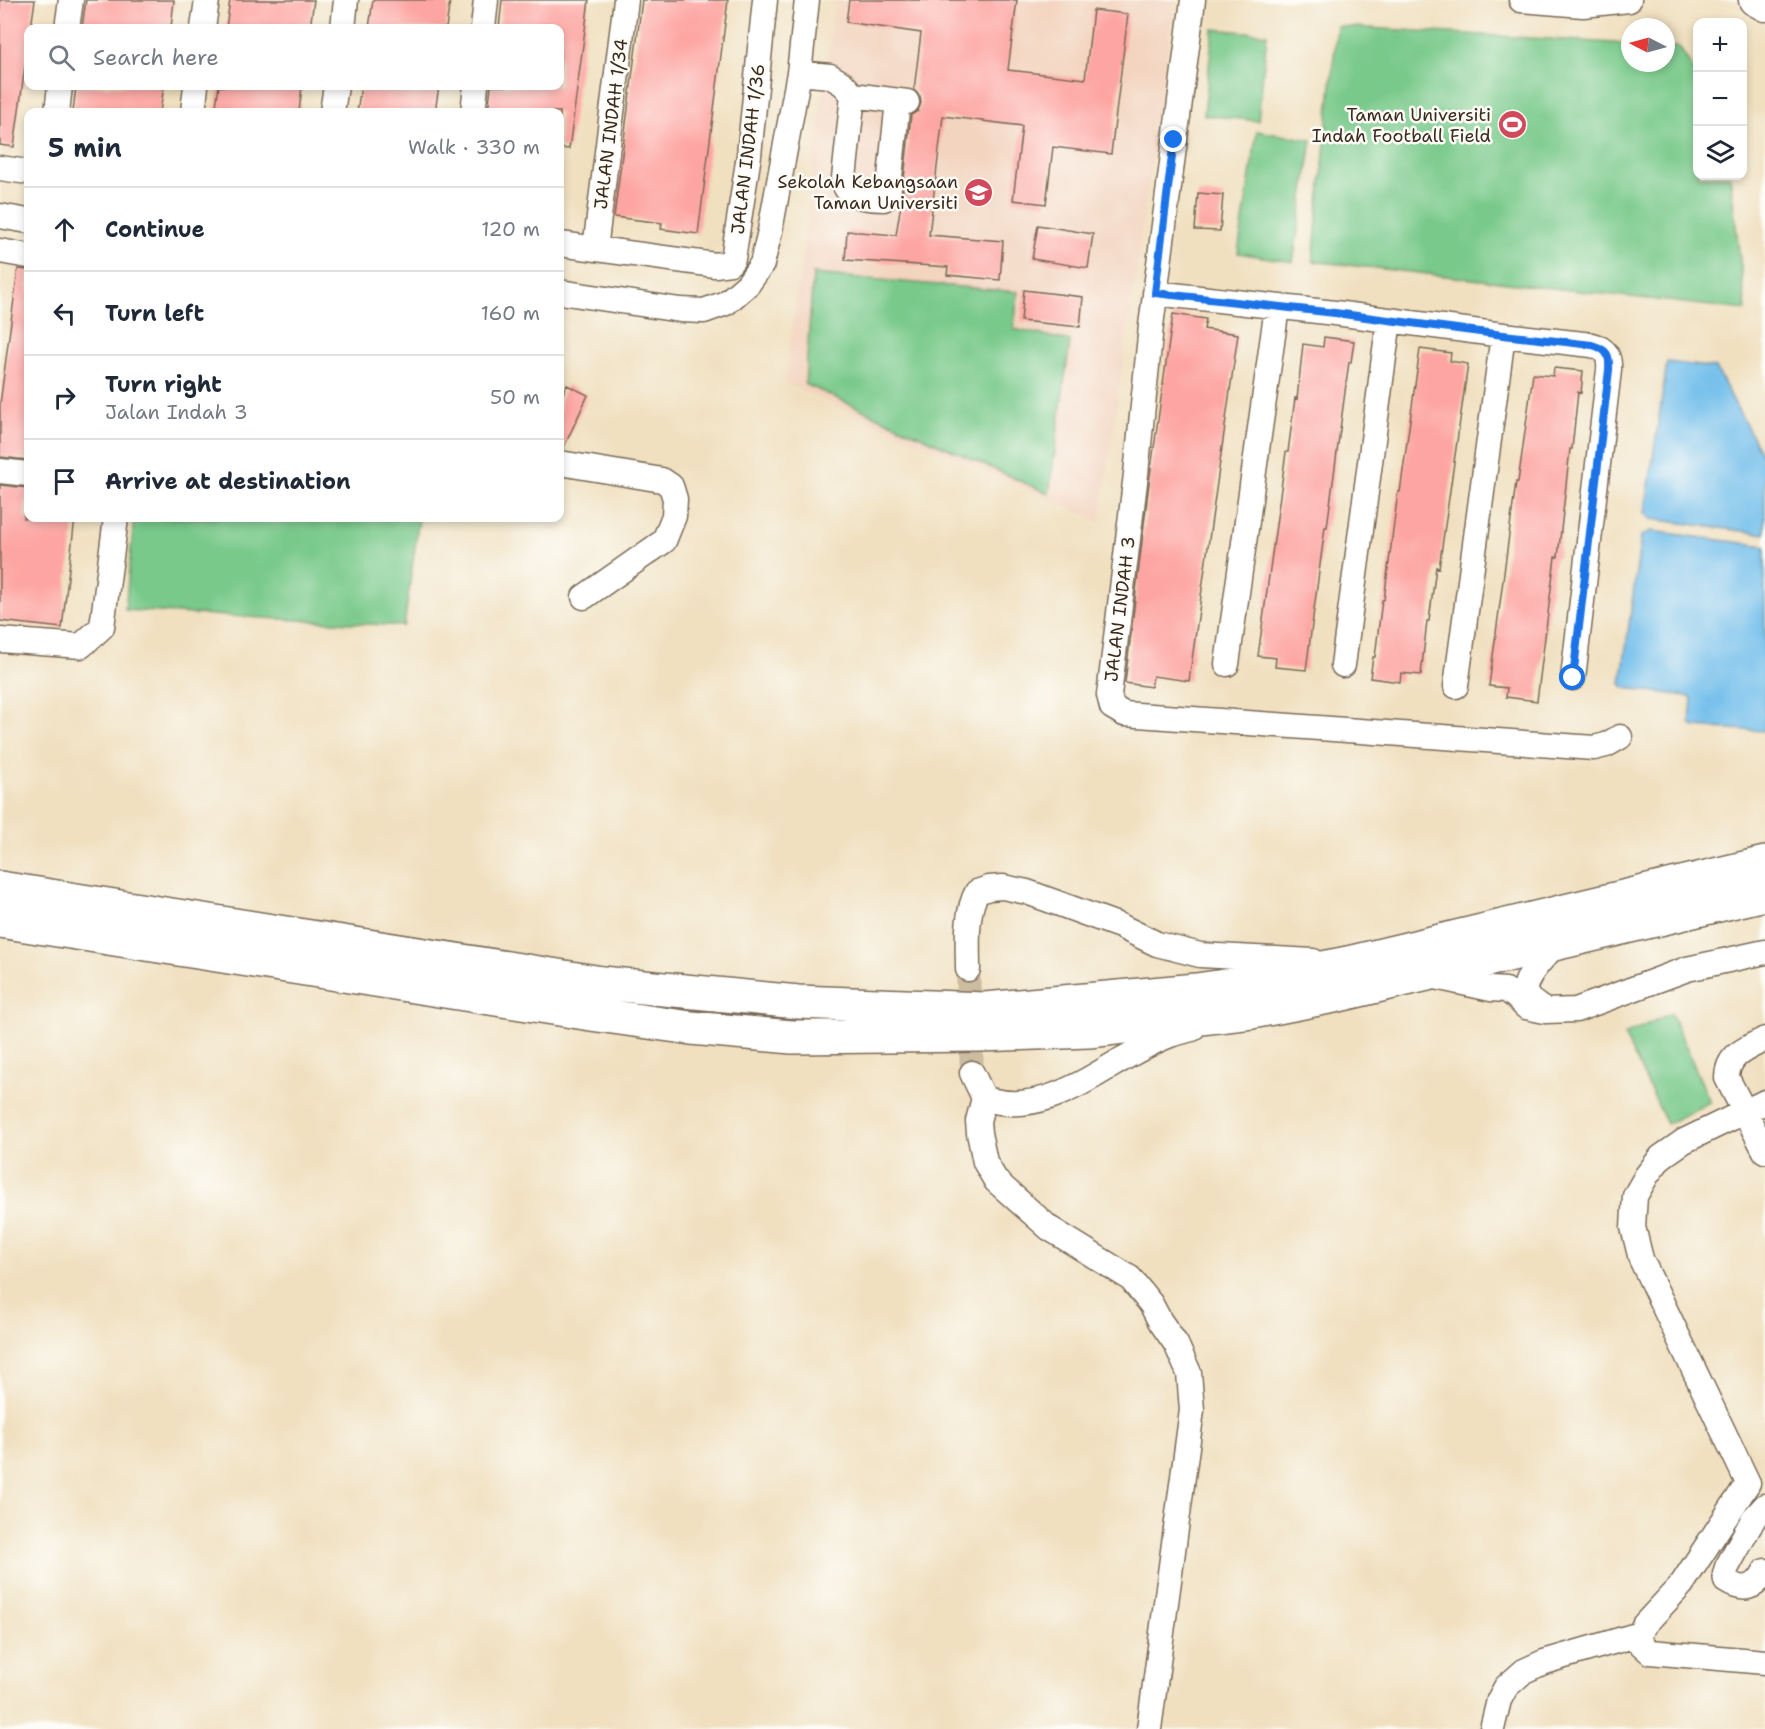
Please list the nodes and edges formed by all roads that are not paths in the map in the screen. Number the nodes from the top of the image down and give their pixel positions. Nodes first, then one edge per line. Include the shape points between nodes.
1 (71, 0) edge
2 (207, 0) edge
3 (346, 0) edge
4 (486, 0) edge
5 (626, 0) edge
6 (765, 0) edge
7 (807, 0) edge
8 (1193, 0) edge
9 (1521, 0) edge
10 (1629, 0) edge
11 (1754, 0) edge
12 (1765, 6) edge
13 (68, 24) edge
14 (204, 24) edge
15 (343, 24) edge
16 (483, 24) edge
17 (798, 73) junction
18 (60, 90) edge
19 (196, 90) edge
20 (335, 90) edge
21 (475, 90) edge
22 (853, 95) junction
23 (57, 108) edge
24 (193, 108) edge
25 (333, 108) edge
26 (473, 108) edge
27 (0, 168) edge
28 (24, 171) edge
29 (0, 216) edge
30 (24, 219) edge
31 (564, 245) edge
32 (595, 249) junction
33 (0, 251) edge
34 (24, 255) edge
35 (564, 293) edge
36 (1155, 293) junction
37 (1276, 307) junction
38 (1389, 320) junction
39 (1503, 335) junction
40 (564, 464) edge
41 (0, 471) edge
42 (24, 474) edge
43 (115, 522) edge
44 (584, 597) dead end
45 (0, 640) edge
46 (1227, 664) dead end
47 (1343, 665) dead end
48 (1573, 678) dead end
49 (1456, 686) dead end
50 (1620, 736) dead end
51 (1765, 863) edge
52 (0, 888) edge
53 (1765, 894) edge
54 (0, 921) edge
55 (1558, 942) junction
56 (1765, 952) edge
57 (1348, 963) junction
58 (968, 969) tunnel mouth
59 (1424, 975) junction
60 (1545, 1011) junction
61 (1252, 1012) junction
62 (1765, 1039) edge
63 (972, 1073) tunnel mouth
64 (984, 1098) junction
65 (1755, 1107) edge
66 (1765, 1151) edge
67 (1748, 1483) junction
68 (1765, 1504) edge
69 (1765, 1571) edge
70 (1640, 1634) junction
71 (1765, 1662) edge
72 (1149, 1729) edge
73 (1492, 1729) edge

1 - 13 street
2 - 14 street
3 - 15 street
4 - 16 street
5 - 32 street, JALAN INDAH 1/34
6 - 32 street, JALAN INDAH 1/36 via 749,155 735,254 730,263
7 - 17 street
8 - 36 street, JALAN INDAH 3
9 - 10 street via 1583,5
11 - 12 main road
17 - 22 street via 830,76
17 - 35 street via 770,231 762,264 748,284 726,303 704,311
18 - 23 street
19 - 24 street
20 - 25 street
21 - 26 street
22 - 22 street via 845,187 851,194 884,199 888,196 903,102
27 - 28 street
29 - 30 street
31 - 32 street, JALAN INDAH 1/36
33 - 34 street
36 - 37 street
36 - 50 street, JALAN INDAH 3 via 1109,695 1112,707 1124,714 1594,748
37 - 38 street
37 - 46 street
38 - 39 street
38 - 47 street
39 - 48 street via 1592,345 1607,354 1609,362
39 - 49 street
40 - 44 street via 662,480 671,486 675,499 674,516 664,542
41 - 42 street
43 - 45 street via 102,627 81,646
51 - 57 highway
52 - 57 highway via 602,983 798,1002 985,1008 1196,990
53 - 55 highway
54 - 61 highway via 591,1014 691,1028 792,1036 1089,1030
55 - 59 highway
55 - 60 street via 1525,983 1528,999
56 - 60 street via 1688,969 1576,1010
57 - 58 street via 1200,956 1156,944 1120,926 1027,892 989,888 978,892 972,902
59 - 60 street via 1506,990 1526,1007
59 - 61 highway
61 - 64 street via 1168,1036 1045,1099 999,1103
62 - 65 street via 1732,1059 1727,1070 1727,1078
63 - 64 street
64 - 72 street via 979,1133 985,1162 996,1181 1049,1228 1130,1278 1176,1344 1189,1373 1192,1410
65 - 66 street
65 - 67 street via 1684,1141 1661,1157 1635,1196 1633,1227 1641,1259
67 - 68 street
67 - 70 street via 1682,1584
68 - 69 street via 1726,1567 1726,1581 1743,1588 1761,1580
70 - 71 street via 1641,1644 1650,1652
70 - 73 street via 1524,1671 1506,1687

